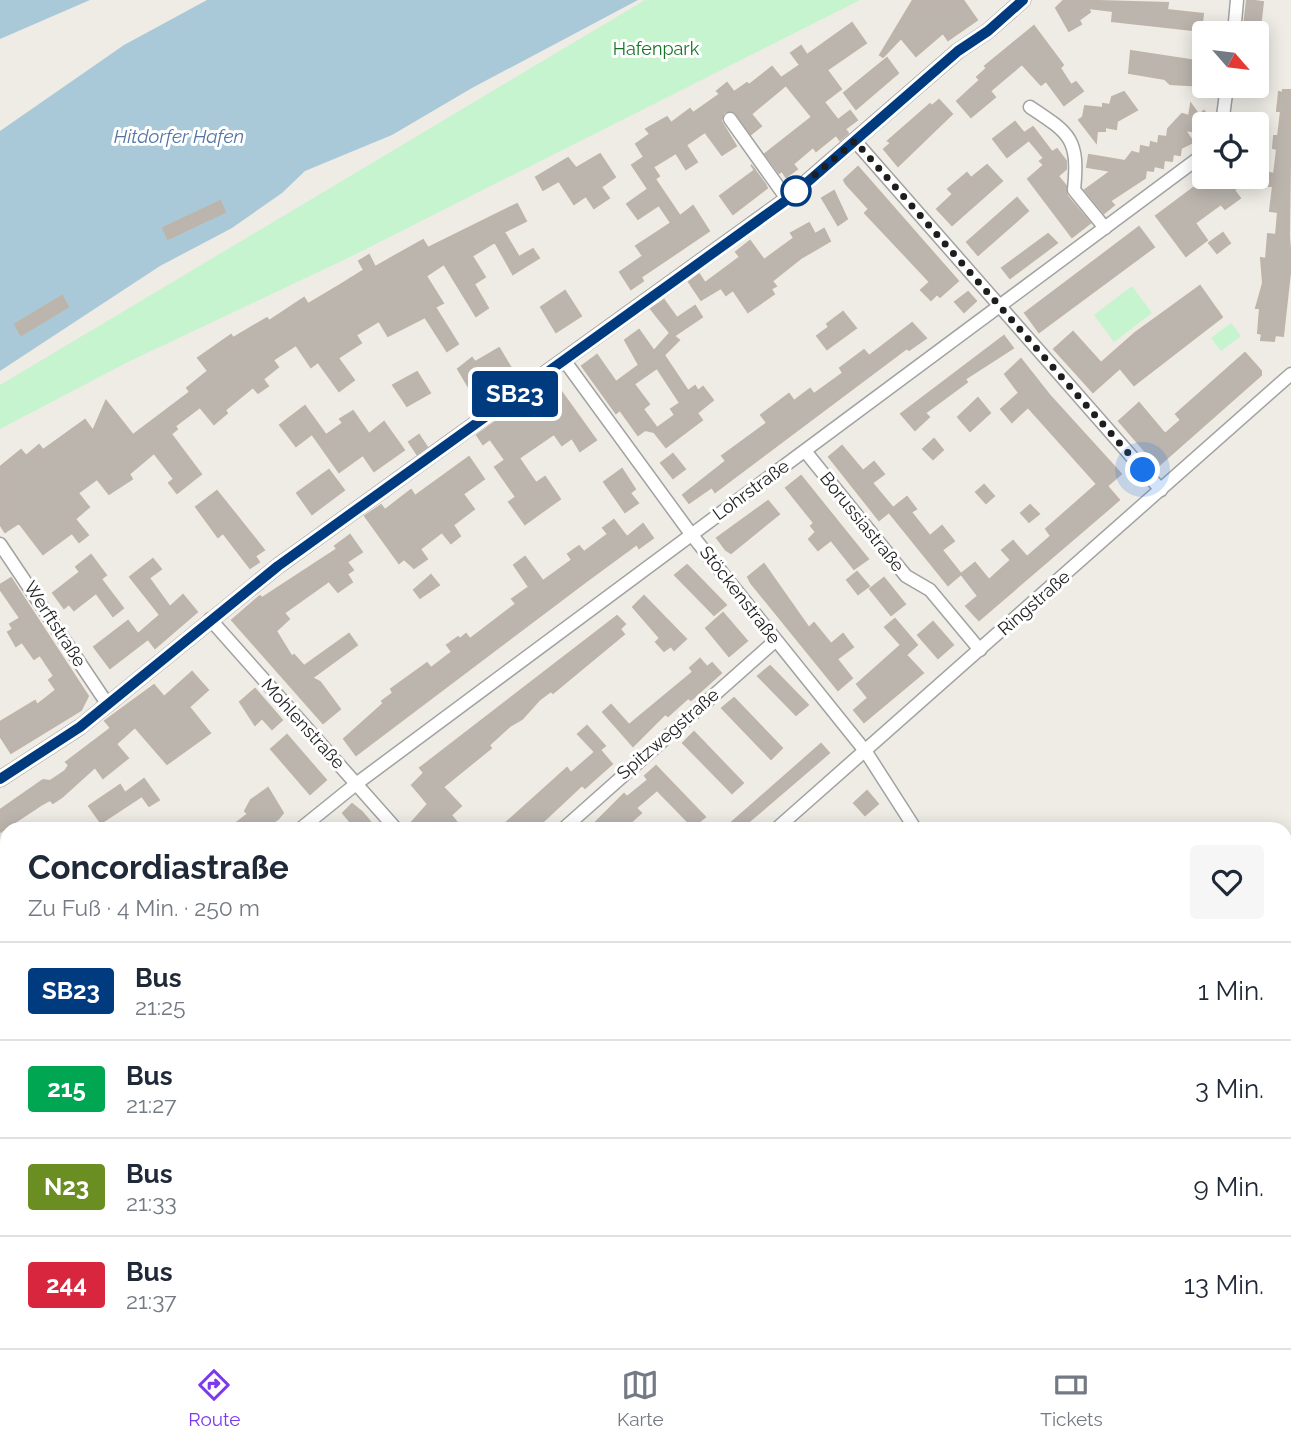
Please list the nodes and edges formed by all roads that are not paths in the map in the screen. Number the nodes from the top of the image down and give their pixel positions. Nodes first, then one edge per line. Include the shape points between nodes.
1 (1023, 0) edge
2 (1237, 0) edge
3 (1235, 21) edge
4 (1030, 107) dead end
5 (730, 119) dead end
6 (855, 141) junction
7 (1192, 164) edge
8 (788, 199) junction
9 (1105, 228) junction
10 (999, 304) junction
11 (564, 360) junction
12 (1291, 374) edge
13 (805, 451) junction
14 (1161, 490) junction
15 (691, 534) junction
16 (0, 544) edge
17 (210, 619) junction
18 (775, 640) junction
19 (980, 650) junction
20 (108, 705) junction
21 (866, 752) junction
22 (0, 779) edge
23 (356, 784) junction
24 (309, 822) edge
25 (390, 822) edge
26 (571, 822) edge
27 (784, 822) edge
28 (911, 822) edge

1 - 6 street
2 - 3 street
4 - 9 street via 1060,127 1071,142 1077,157 1074,190
5 - 8 street
6 - 8 street
6 - 10 street
7 - 9 street, Lohrstraße
8 - 11 street
9 - 10 street, Lohrstraße
10 - 13 street, Lohrstraße
10 - 14 street
11 - 15 street, Stöckenstraße
11 - 17 street
12 - 14 street, Ringstraße
13 - 15 street, Lohrstraße
13 - 19 street, Borussiastraße via 906,576 930,590
14 - 19 street, Ringstraße
15 - 18 street, Stöckenstraße
15 - 23 street, Lohrstraße
16 - 20 street, Werftstraße
17 - 20 street
17 - 23 street, Mohlenstraße
18 - 21 street, Stöckenstraße
18 - 26 street, Spitzwegstraße
19 - 21 street, Ringstraße
20 - 22 street
21 - 27 street, Ringstraße
21 - 28 street, Stöckenstraße
23 - 24 street, Lohrstraße
23 - 25 street, Mohlenstraße

